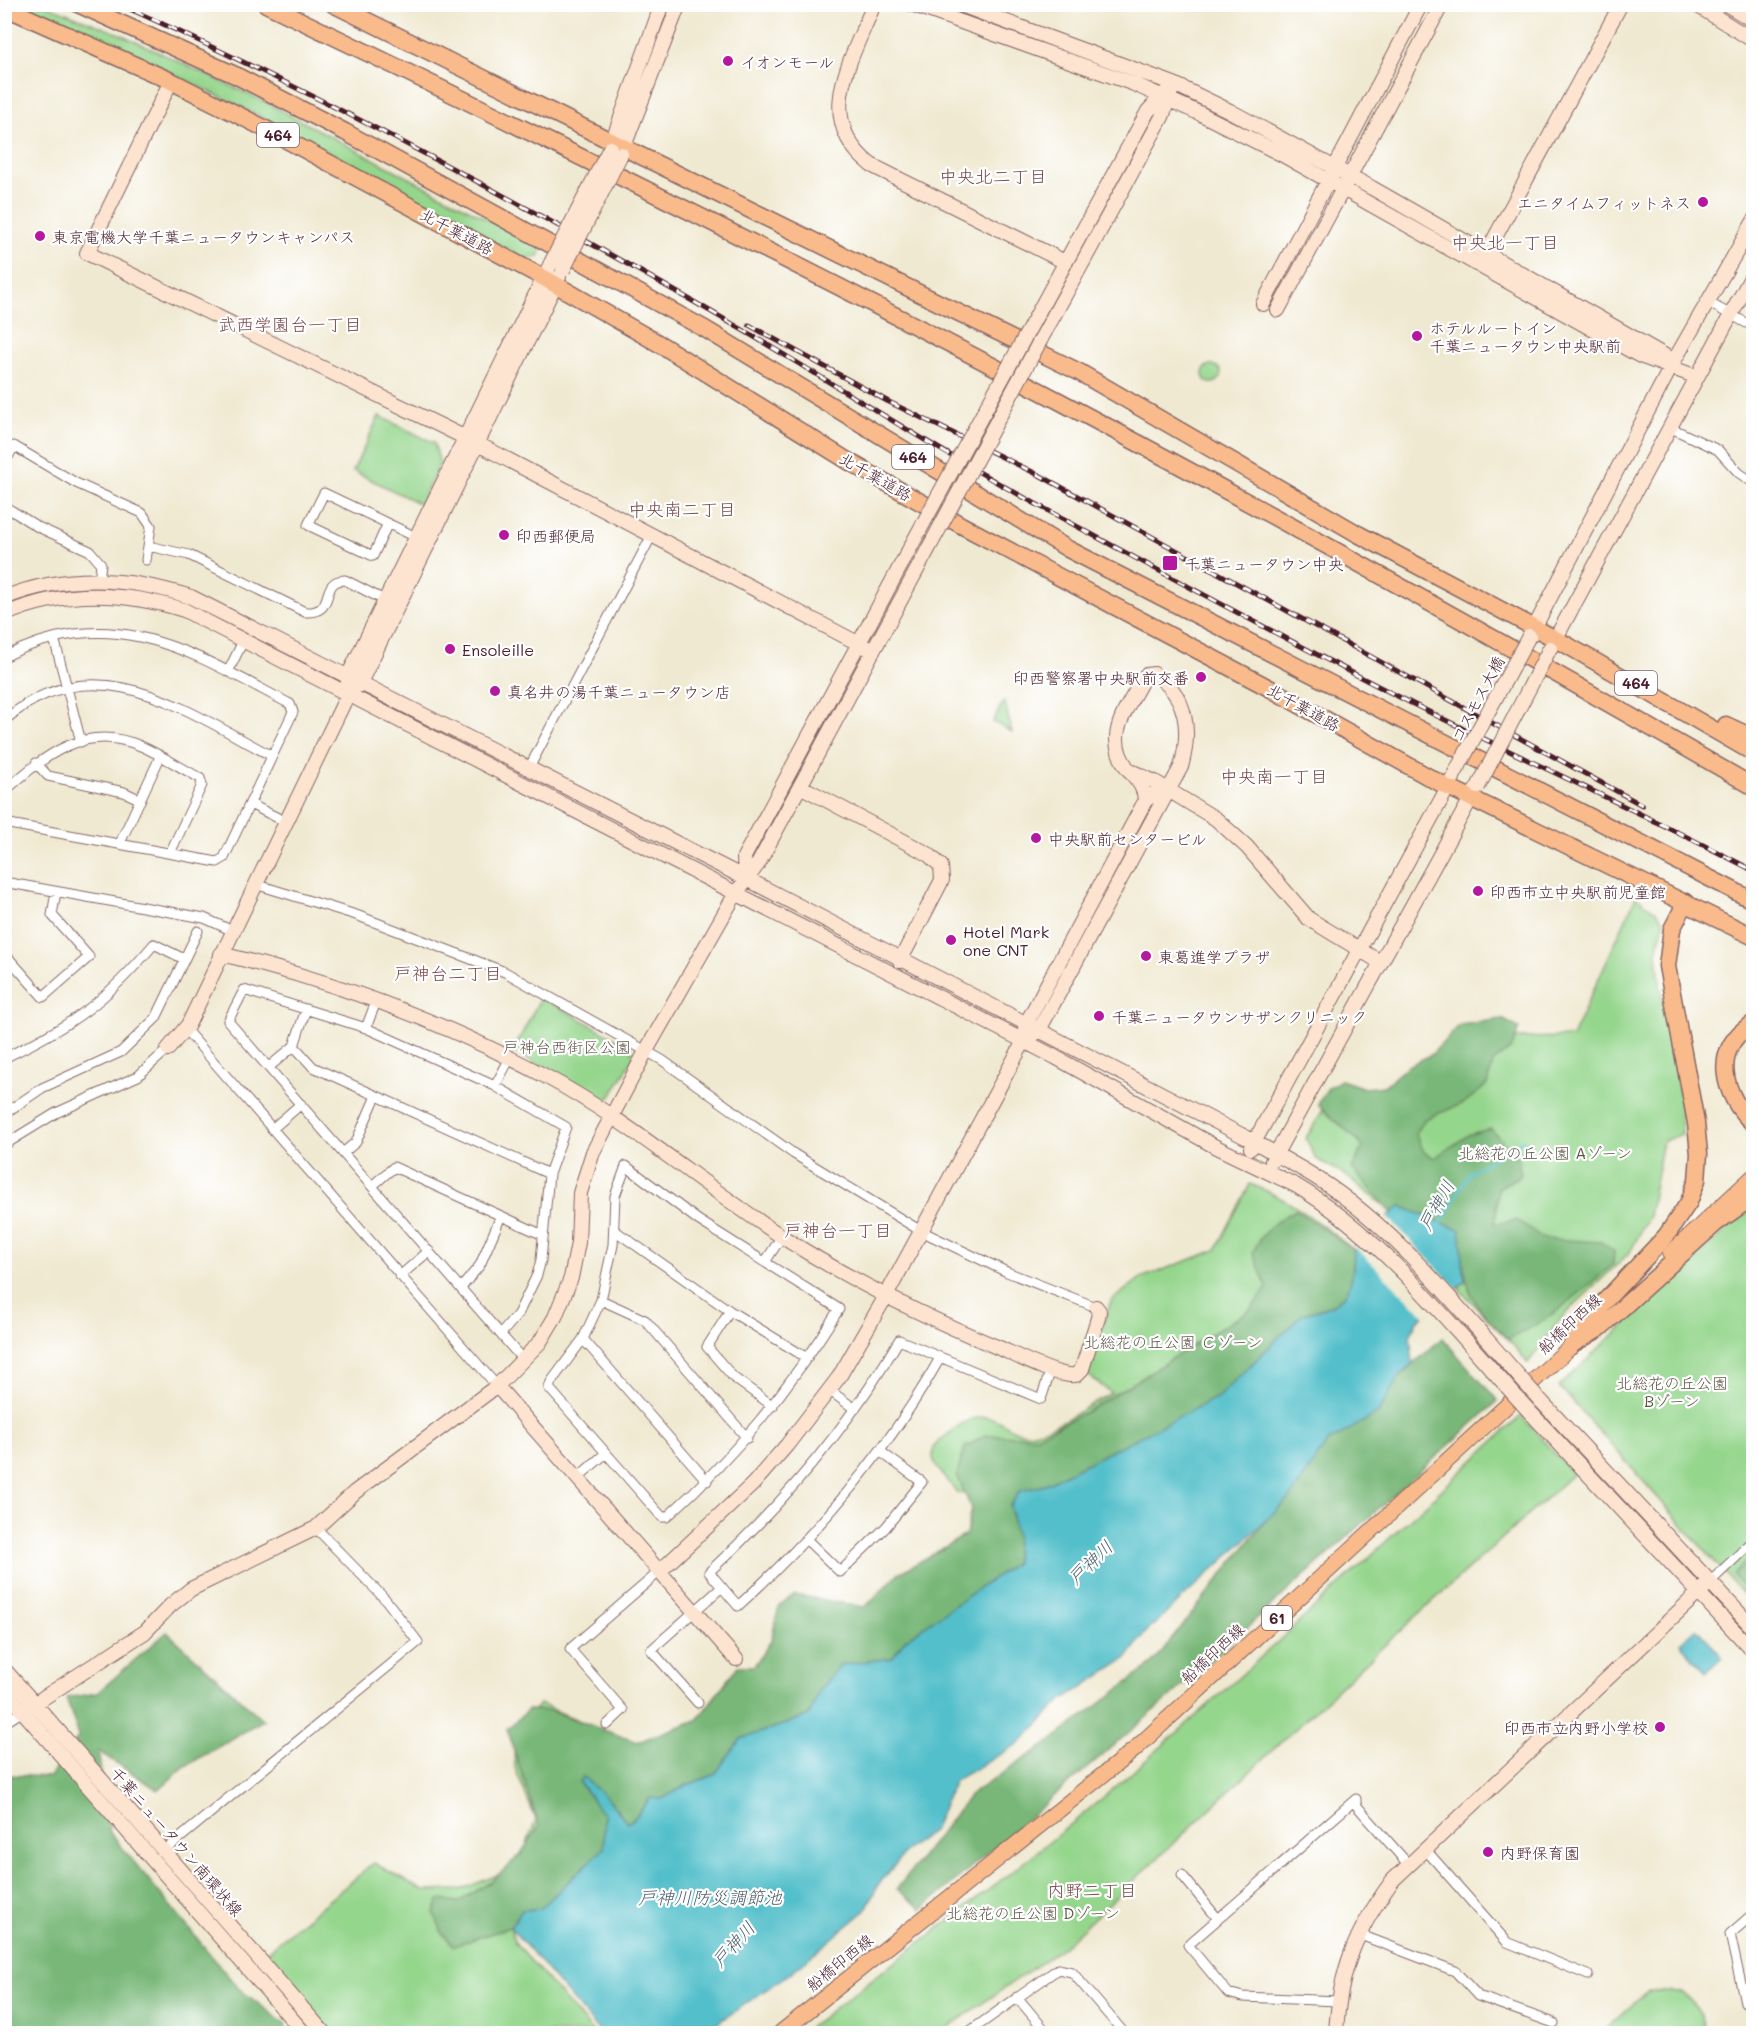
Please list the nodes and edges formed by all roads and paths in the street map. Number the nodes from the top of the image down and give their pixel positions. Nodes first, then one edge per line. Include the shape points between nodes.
1 (78, 4) edge
2 (266, 4) edge
3 (333, 4) edge
4 (662, 4) edge
5 (679, 4) edge
6 (874, 4) edge
7 (911, 4) edge
8 (958, 4) edge
9 (1421, 4) edge
10 (1442, 4) edge
11 (1620, 4) edge
12 (1695, 4) edge
13 (1726, 4) edge
14 (4, 7) edge
15 (1754, 21) edge
16 (1754, 41) edge
17 (171, 81) junction
18 (1174, 84) junction
19 (1165, 98) junction
20 (617, 148) junction
21 (1335, 167) junction
22 (1350, 175) junction
23 (1328, 181) junction
24 (1343, 189) junction
25 (1754, 221) edge
26 (1486, 254) junction
27 (1065, 262) junction
28 (1754, 272) edge
29 (553, 274) junction
30 (1707, 302) junction
31 (1263, 304) dead end
32 (1278, 310) dead end
33 (1731, 315) junction
34 (1754, 327) edge
35 (1672, 364) junction
36 (1697, 377) junction
37 (1669, 427) junction
38 (470, 441) junction
39 (4, 464) edge
40 (1754, 483) edge
41 (4, 506) edge
42 (388, 524) junction
43 (652, 535) junction
44 (416, 537) junction
45 (148, 546) junction
46 (146, 560) dead end
47 (99, 579) junction
48 (4, 598) edge
49 (386, 601) junction
50 (4, 615) edge
51 (1532, 632) junction
52 (54, 638) junction
53 (244, 639) junction
54 (1553, 643) junction
55 (865, 646) junction
56 (4, 657) edge
57 (228, 672) junction
58 (354, 680) junction
59 (1638, 684) junction
60 (67, 688) junction
61 (348, 694) junction
62 (4, 721) edge
63 (1754, 738) edge
64 (81, 742) junction
65 (1754, 753) edge
66 (272, 756) junction
67 (160, 757) junction
68 (36, 763) junction
69 (529, 768) junction
70 (1130, 770) junction
71 (1450, 781) junction
72 (800, 786) junction
73 (1754, 786) edge
74 (1169, 791) junction
75 (4, 792) edge
76 (1475, 793) junction
77 (141, 800) junction
78 (1145, 801) junction
79 (250, 804) junction
80 (286, 822) junction
81 (4, 823) edge
82 (120, 843) junction
83 (170, 853) junction
84 (745, 878) junction
85 (4, 882) edge
86 (255, 884) junction
87 (56, 891) junction
88 (736, 894) junction
89 (1754, 901) edge
90 (1686, 902) junction
91 (198, 931) dead end
92 (232, 931) junction
93 (1754, 937) edge
94 (1359, 950) junction
95 (4, 953) edge
96 (221, 954) junction
97 (184, 959) junction
98 (900, 961) junction
99 (1380, 962) junction
100 (377, 999) junction
101 (306, 1009) junction
102 (1754, 1023) edge
103 (1026, 1024) junction
104 (366, 1028) junction
105 (185, 1029) junction
106 (1039, 1030) junction
107 (1024, 1041) junction
108 (294, 1046) junction
109 (168, 1050) joint
110 (646, 1051) junction
111 (4, 1058) edge
112 (510, 1058) junction
113 (269, 1067) junction
114 (495, 1086) junction
115 (376, 1096) junction
116 (301, 1104) junction
117 (4, 1113) edge
118 (611, 1117) junction
119 (1754, 1124) edge
120 (272, 1129) junction
121 (1255, 1142) junction
122 (4, 1145) edge
123 (343, 1153) junction
124 (1276, 1154) junction
125 (1245, 1161) junction
126 (1267, 1171) junction
127 (549, 1174) junction
128 (1754, 1176) edge
129 (372, 1186) junction
130 (1754, 1196) edge
131 (501, 1216) junction
132 (614, 1230) junction
133 (921, 1231) junction
134 (543, 1235) junction
135 (782, 1236) junction
136 (429, 1251) junction
137 (765, 1262) junction
138 (400, 1276) junction
139 (460, 1288) junction
140 (886, 1296) junction
141 (601, 1300) junction
142 (1096, 1307) joint
143 (730, 1311) junction
144 (501, 1334) junction
145 (583, 1339) junction
146 (1570, 1346) junction
147 (807, 1358) junction
148 (940, 1358) junction
149 (524, 1360) junction
150 (1051, 1369) junction
151 (497, 1386) junction
152 (829, 1390) junction
153 (773, 1406) junction
154 (855, 1409) junction
155 (747, 1438) junction
156 (606, 1452) junction
157 (881, 1452) junction
158 (577, 1478) junction
159 (707, 1481) junction
160 (316, 1528) junction
161 (807, 1540) junction
162 (1754, 1540) edge
163 (1754, 1550) edge
164 (1738, 1555) junction
165 (659, 1572) junction
166 (1710, 1582) junction
167 (722, 1587) junction
168 (1698, 1592) junction
169 (694, 1612) junction
170 (1754, 1629) edge
171 (1754, 1652) edge
172 (736, 1659) dead end
173 (4, 1669) edge
174 (4, 1690) edge
175 (698, 1703) dead end
176 (29, 1707) junction
177 (4, 1723) edge
178 (607, 1725) dead end
179 (1425, 1849) junction
180 (164, 1851) junction
181 (1408, 1864) junction
182 (1182, 1875) dead end
183 (1754, 1913) edge
184 (1218, 1918) junction
185 (1358, 1934) junction
186 (1588, 1975) dead end
187 (1017, 1997) junction
188 (1338, 2001) junction
189 (1745, 2002) dead end
190 (1554, 2023) dead end
191 (305, 2034) edge
192 (325, 2034) edge
193 (779, 2034) edge
194 (966, 2034) edge
195 (1048, 2034) edge
196 (1125, 2034) edge
197 (1336, 2034) edge

1 - 89 highway, 北千葉道路 / 464 via 235,75 345,132 705,329 1068,549
2 - 73 highway, 464 via 1044,393 1491,636
3 - 20 highway, 464
4 - 20 street
5 - 20 street
6 - 27 street via 841,94 839,114 847,141 871,165
7 - 19 street
8 - 18 street
9 - 21 street
10 - 22 street
11 - 26 street
12 - 16 street
13 - 15 street
14 - 17 highway, 北千葉道路 / 464
17 - 29 highway, 北千葉道路 / 464
17 - 38 street via 87,254
18 - 19 street
18 - 21 street
19 - 23 street
19 - 27 street via 1148,111
19 - 55 street, bridge via 1162,117 939,529
20 - 29 street, bridge
20 - 51 highway, 464 via 1079,372
21 - 22 street
21 - 23 street
22 - 24 street
22 - 26 street
23 - 24 street
23 - 31 street
24 - 32 street
24 - 35 street via 1640,356
25 - 30 street, コスモス大橋
26 - 35 street
27 - 55 street, bridge via 924,522
28 - 33 street
29 - 38 street
29 - 71 highway, 北千葉道路 / 464 via 848,461 961,525
30 - 33 street
30 - 35 street, コスモス大橋
33 - 34 street
33 - 36 street
35 - 36 street
35 - 51 street, コスモス大橋
36 - 37 street
37 - 40 street via 1718,450
37 - 54 street
38 - 43 street
38 - 44 street
38 - 58 street
39 - 45 street via 14,446 76,483 142,513 151,526
41 - 47 street via 90,551 101,564
42 - 42 street via 324,493 308,525 373,556
42 - 44 street
43 - 55 street
43 - 69 street
44 - 49 street
45 - 46 street
45 - 49 street via 189,555 305,612 324,607 332,584 338,580
47 - 48 street via 48,584
47 - 58 street via 161,587 191,597
49 - 58 street
50 - 53 street via 54,599 99,595 157,602 184,610
51 - 54 highway, 464
51 - 71 street, コスモス大橋, bridge
52 - 56 street
52 - 57 street via 102,631 128,633 180,649
52 - 60 street
53 - 57 street
53 - 61 street
54 - 59 highway, 464
54 - 76 street, bridge
55 - 72 street
55 - 84 street via 744,857
57 - 66 street via 290,704 293,712
58 - 61 street
58 - 69 street
59 - 63 highway
59 - 65 highway, 464
60 - 62 street via 23,706
60 - 64 street
60 - 66 street via 122,686 156,696
61 - 80 street
61 - 88 street
64 - 67 street via 104,738 123,741
64 - 68 street via 52,752
66 - 79 street
67 - 77 street
67 - 83 street via 200,778 202,785
68 - 75 street
68 - 77 street via 48,776 124,792
69 - 84 street
70 - 74 street
70 - 74 street via 1116,748 1118,727 1142,680 1154,674 1175,690 1186,723 1185,750
70 - 78 street via 1139,781
71 - 76 highway, 北千葉道路 / 464
71 - 94 street, コスモス大橋
72 - 84 street via 758,864
72 - 98 street via 928,854 941,866 942,880
74 - 78 street via 1155,792
74 - 94 street via 1230,829 1309,919
74 - 106 street
76 - 90 highway, 北千葉道路 / 464
76 - 99 street
77 - 82 street
78 - 103 street
79 - 80 street
79 - 83 street via 224,858 217,862
80 - 86 street
81 - 82 street
82 - 83 street
84 - 88 street
84 - 98 street
85 - 87 street
86 - 92 street
86 - 110 street via 356,915 505,972
87 - 92 street via 204,918
87 - 95 street via 52,915 88,957 43,997
88 - 107 street
88 - 110 street
90 - 93 highway, 北千葉道路 / 464
90 - 146 highway via 1672,929 1667,966 1696,1123 1696,1180 1679,1218 1649,1256 1590,1317
91 - 97 street
92 - 96 street
94 - 99 street
94 - 121 street, コスモス大橋
96 - 100 street
96 - 105 street
97 - 111 street via 154,944 117,986 83,1016
97 - 117 street via 156,1018 121,1052 42,1088
98 - 103 street
99 - 124 street
100 - 104 street
100 - 112 street
101 - 104 street
101 - 108 street
101 - 113 street via 243,990 228,1021
102 - 119 highway via 1730,1047 1724,1073 1733,1100
103 - 106 street
103 - 107 street
104 - 114 street
105 - 109 street
105 - 120 street
106 - 107 street
106 - 121 street
107 - 125 street
107 - 133 street
108 - 113 street
108 - 115 street via 313,1067
109 - 122 street via 138,1076 56,1113
110 - 118 street
110 - 133 street via 794,1154
112 - 114 street
112 - 118 street
113 - 116 street
114 - 127 street via 566,1127
115 - 123 street via 356,1142
115 - 127 street
116 - 120 street
116 - 123 street
118 - 135 street
118 - 149 street via 583,1181 571,1278 549,1328
120 - 138 street
121 - 124 street
121 - 125 street, コスモス大橋
123 - 129 street
124 - 126 street
124 - 166 street, bridge via 1344,1195 1378,1225
125 - 126 street
126 - 168 street, bridge via 1335,1211 1390,1260
127 - 134 street
128 - 146 main road, 船橋印西線 / 61
129 - 131 street via 394,1167
129 - 136 street
130 - 146 highway via 1716,1223 1600,1328
131 - 134 street
131 - 139 street via 480,1265
132 - 137 street via 615,1196 626,1166 698,1220
132 - 141 street
132 - 143 street
133 - 140 street
133 - 142 street
134 - 144 street via 532,1290 519,1314
135 - 137 street
135 - 140 street
136 - 138 street
136 - 139 street
137 - 147 street via 839,1309
138 - 151 street
139 - 144 street
140 - 150 street via 946,1326
140 - 152 street
141 - 145 street
141 - 155 street via 645,1320
142 - 150 street via 1098,1318 1082,1369 1072,1376
143 - 147 street
143 - 153 street via 707,1347 734,1378
144 - 149 street
145 - 156 street via 549,1388
145 - 159 street
146 - 193 main road, 船橋印西線 / 61 via 1134,1749
147 - 153 street
148 - 150 street via 1041,1399
148 - 154 street via 899,1340
148 - 157 street
149 - 151 street
151 - 158 street
151 - 160 street via 355,1492
152 - 154 street
152 - 165 street via 753,1484
153 - 155 street
154 - 167 street via 800,1481 709,1572
155 - 159 street
156 - 158 street
156 - 159 street via 662,1517 667,1517
157 - 161 street
157 - 161 street via 922,1482 886,1527 840,1572
158 - 165 street
160 - 176 street via 185,1593 145,1632
160 - 180 street via 386,1600 418,1642
161 - 167 street via 738,1606
162 - 164 street
163 - 164 street
164 - 166 street
165 - 169 street
165 - 178 street via 570,1649 623,1710
166 - 168 street
166 - 170 street
167 - 169 street
168 - 171 street
168 - 179 street
169 - 172 street
169 - 175 street via 651,1650
173 - 176 street, 千葉ニュータウン南環状線
174 - 176 street, 千葉ニュータウン南環状線
176 - 177 street
176 - 180 street, 千葉ニュータウン南環状線
176 - 191 street, 千葉ニュータウン南環状線
179 - 181 street
179 - 186 street via 1507,1942
180 - 192 street, 千葉ニュータウン南環状線
181 - 184 street via 1356,1805 1356,1799
181 - 185 street via 1382,1895
182 - 184 street
183 - 189 street via 1730,1934
184 - 188 street via 1188,1945 1228,1993
185 - 188 street
185 - 190 street via 1455,1971 1478,1996
187 - 194 street
187 - 195 street
187 - 196 street via 1058,1969 1065,1969 1072,1972
188 - 197 street

